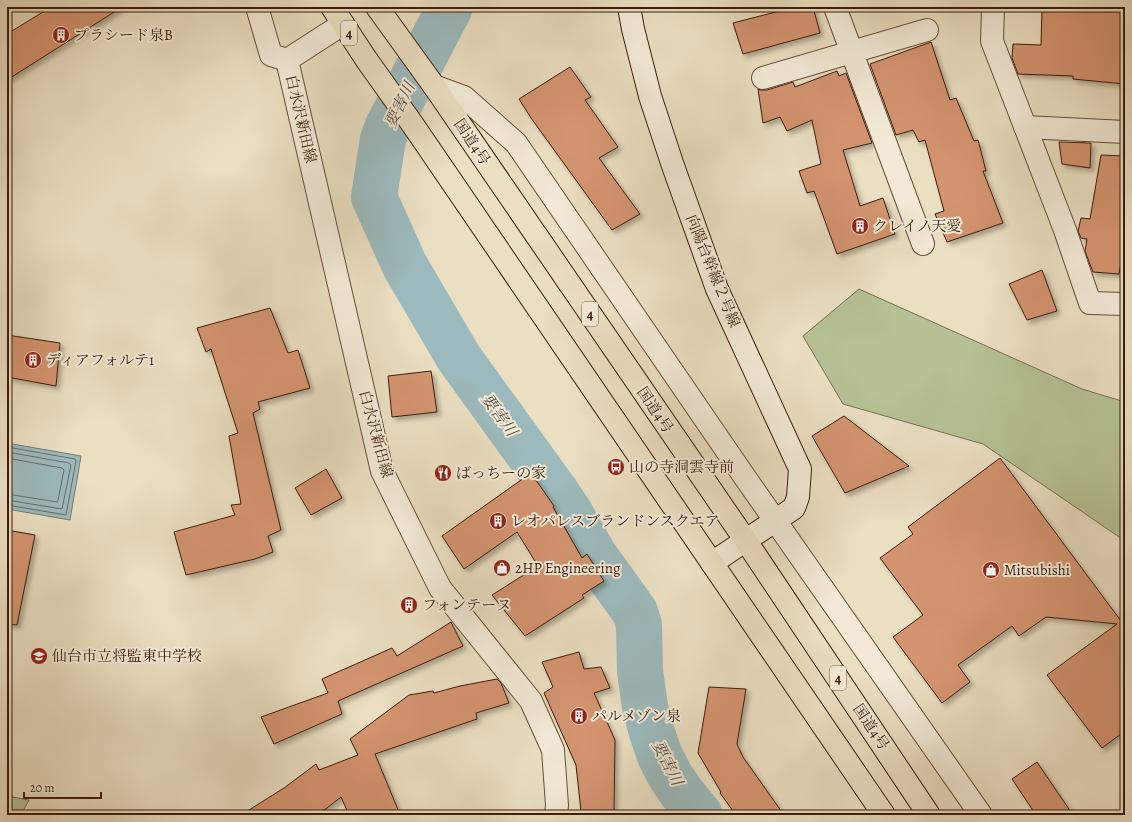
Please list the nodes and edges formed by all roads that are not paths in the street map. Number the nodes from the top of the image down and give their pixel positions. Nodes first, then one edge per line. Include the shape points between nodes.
1 (256, 7) edge
2 (629, 7) edge
3 (835, 7) edge
4 (993, 7) edge
5 (381, 14) edge
6 (337, 15) edge
7 (927, 30) dead end
8 (852, 52) junction
9 (287, 60) junction
10 (763, 78) dead end
11 (434, 86) junction
12 (1025, 127) junction
13 (1125, 132) edge
14 (923, 244) dead end
15 (1125, 304) edge
16 (776, 521) junction
17 (746, 541) junction
18 (712, 563) junction
19 (556, 815) edge
20 (884, 815) edge
21 (929, 815) edge
22 (981, 815) edge

1 - 9 street via 271,55
2 - 16 street, 向陽台幹線２号線 via 650,96 717,289 800,469 798,497 794,508
3 - 8 street
4 - 12 street via 992,41
5 - 11 highway, 国道4号 / 4
6 - 9 street
6 - 18 highway, 4
7 - 8 street
8 - 10 street
8 - 14 street
9 - 19 street, 白水沢新田線 via 382,471 440,588 531,702 553,750
11 - 16 street via 464,97 516,143
11 - 17 highway, 国道4号 / 4
12 - 13 street
12 - 15 street via 1090,303
16 - 17 street, 向陽台幹線２号線
16 - 22 street
17 - 18 street, 向陽台幹線２号線
17 - 21 highway, 国道4号 / 4
18 - 20 highway, 4

